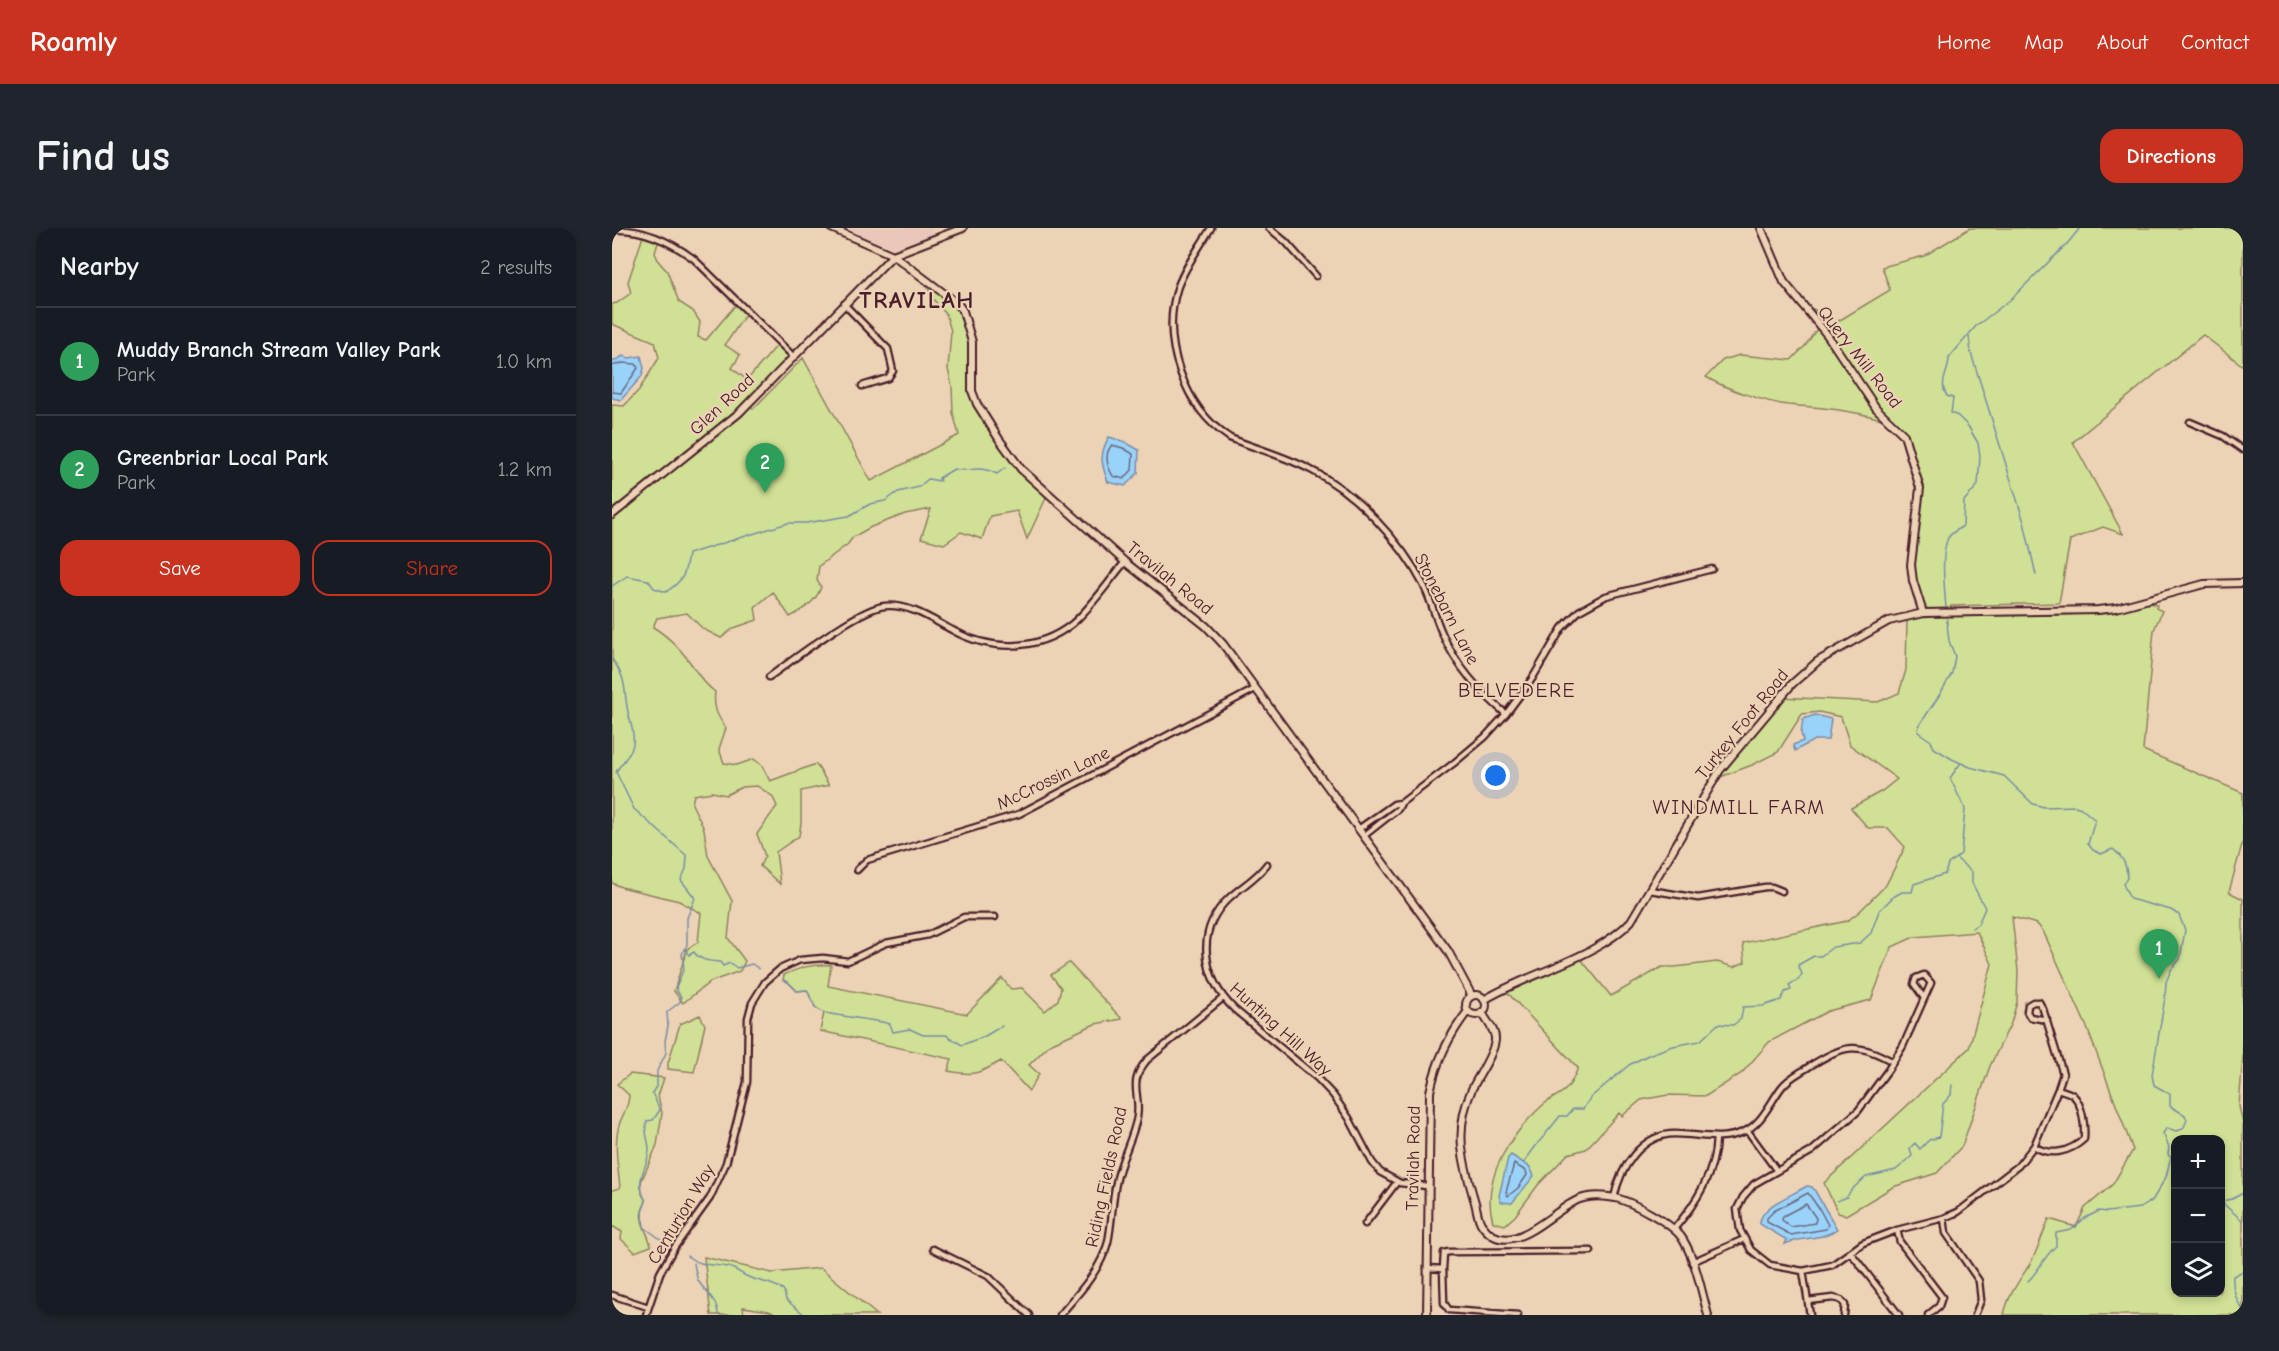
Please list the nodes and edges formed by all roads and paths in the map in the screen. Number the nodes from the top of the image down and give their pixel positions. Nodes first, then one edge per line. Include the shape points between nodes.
1 (831, 228) edge
2 (963, 228) edge
3 (1211, 228) edge
4 (1269, 228) edge
5 (1761, 228) edge
6 (612, 230) edge
7 (893, 255) junction
8 (1316, 276) dead end
9 (844, 304) junction
10 (793, 356) junction
11 (862, 386) dead end
12 (2190, 422) dead end
13 (2243, 450) edge
14 (612, 515) edge
15 (1125, 562) junction
16 (1712, 569) dead end
17 (2243, 583) edge
18 (1923, 613) junction
19 (769, 677) dead end
20 (1255, 689) junction
21 (1506, 714) junction
22 (1401, 803) junction
23 (1360, 828) junction
24 (1365, 835) junction
25 (1267, 864) dead end
26 (856, 870) dead end
27 (1650, 890) junction
28 (1782, 891) dead end
29 (995, 916) dead end
30 (1472, 996) junction
31 (1223, 998) junction
32 (1924, 998) junction
33 (1484, 1000) junction
34 (1468, 1011) junction
35 (1482, 1012) junction
36 (2047, 1020) junction
37 (1893, 1062) junction
38 (2058, 1089) junction
39 (1747, 1130) junction
40 (1716, 1138) junction
41 (2034, 1146) junction
42 (1777, 1171) junction
43 (1397, 1182) junction
44 (1427, 1186) junction
45 (1614, 1198) junction
46 (1944, 1218) junction
47 (1365, 1224) dead end
48 (1674, 1229) junction
49 (1897, 1230) junction
50 (1744, 1239) junction
51 (933, 1249) dead end
52 (1591, 1251) dead end
53 (1851, 1252) junction
54 (1692, 1262) junction
55 (1426, 1268) junction
56 (1443, 1269) junction
57 (1803, 1271) junction
58 (612, 1295) edge
59 (1808, 1301) junction
60 (648, 1307) junction
61 (646, 1315) edge
62 (1029, 1315) edge
63 (1060, 1315) edge
64 (1427, 1315) edge
65 (1518, 1315) edge
66 (1708, 1315) edge
67 (1810, 1315) edge
68 (1844, 1315) edge
69 (1899, 1315) edge
70 (1928, 1315) edge
71 (1975, 1315) edge

1 - 7 street, Travilah Road
2 - 7 street, Glen Road
3 - 21 street, Stonebarn Lane via 1184,273 1174,304 1176,357 1190,395 1205,417 1230,438 1311,470 1339,487 1366,511 1400,549 1423,584 1455,660 1477,688
4 - 8 street
5 - 18 street, Query Mill Road via 1784,282 1828,336 1876,408 1904,435 1920,488 1911,565
6 - 10 street via 638,231 680,249
7 - 9 street, Glen Road
7 - 15 street, Travilah Road via 950,296 963,311 972,342 972,391 1021,469
9 - 10 street, Glen Road
9 - 11 street via 888,349 893,371 888,378
10 - 14 street, Glen Road via 724,426
12 - 13 street via 2223,436
15 - 19 street via 1073,622 1038,642 1013,646 987,644 962,636 912,609 885,606 856,617
15 - 20 street, Travilah Road via 1206,626
16 - 21 street via 1606,596 1579,611 1562,628
17 - 18 street, Turkey Foot Road via 2204,584 2098,610
18 - 27 street, Turkey Foot Road via 1889,621 1855,639 1818,661 1792,684 1719,772
20 - 23 street, Travilah Road
20 - 26 street, McCrossin Lane via 1019,814 867,860
21 - 22 street via 1463,756
22 - 23 street
22 - 24 street
23 - 24 street, Travilah Road
24 - 30 street, Travilah Road via 1448,951
25 - 31 street, Hunting Hill Way via 1228,898 1210,928 1209,970
27 - 28 street via 1698,898 1765,887
27 - 33 street, Turkey Foot Road via 1631,921 1613,937
29 - 60 street, Centurion Way via 964,917 928,935 886,943 848,961 799,961 780,969 765,982 749,1011 747,1082 723,1173 667,1260
30 - 33 street
30 - 34 street via 1466,1003
31 - 43 street, Hunting Hill Way via 1317,1078 1349,1118 1372,1162
31 - 63 street, Riding Fields Road via 1139,1069 1135,1084 1137,1113 1116,1182 1107,1245 1080,1293
32 - 32 street via 1931,984 1924,975 1916,978 1914,984
32 - 37 street
33 - 35 street
34 - 35 street
34 - 44 street, Travilah Road via 1457,1025 1432,1080
35 - 45 street via 1494,1032 1495,1042 1467,1101 1461,1129 1466,1170 1482,1225 1494,1235 1512,1239 1580,1199
36 - 36 street via 2040,1002 2028,1005 2030,1017
36 - 38 street via 2062,1074
37 - 39 street via 1866,1048 1852,1047 1833,1053 1787,1080 1764,1114
37 - 42 street via 1858,1111 1812,1151
38 - 41 street
38 - 41 street via 2075,1098 2085,1125 2084,1138 2074,1148 2048,1153
39 - 40 street
39 - 42 street
40 - 45 street via 1660,1136 1633,1156
40 - 48 street via 1706,1181
41 - 46 street via 2018,1166 1958,1212
42 - 50 street via 1754,1184 1737,1209
43 - 44 street
43 - 47 street
44 - 55 street, Travilah Road
45 - 48 street
46 - 49 street
46 - 71 street via 1946,1233 1979,1281 1981,1300
48 - 54 street
49 - 53 street
49 - 70 street via 1900,1242 1942,1298
50 - 54 street
50 - 57 street via 1770,1265
51 - 62 street via 988,1276
52 - 56 street via 1449,1252 1444,1253
53 - 57 street via 1832,1265
53 - 69 street
54 - 66 street
55 - 56 street
55 - 64 street, Travilah Road
56 - 65 street via 1444,1304 1449,1310
57 - 59 street
58 - 60 street
59 - 67 street
59 - 68 street via 1841,1300
60 - 61 street, Centurion Way

